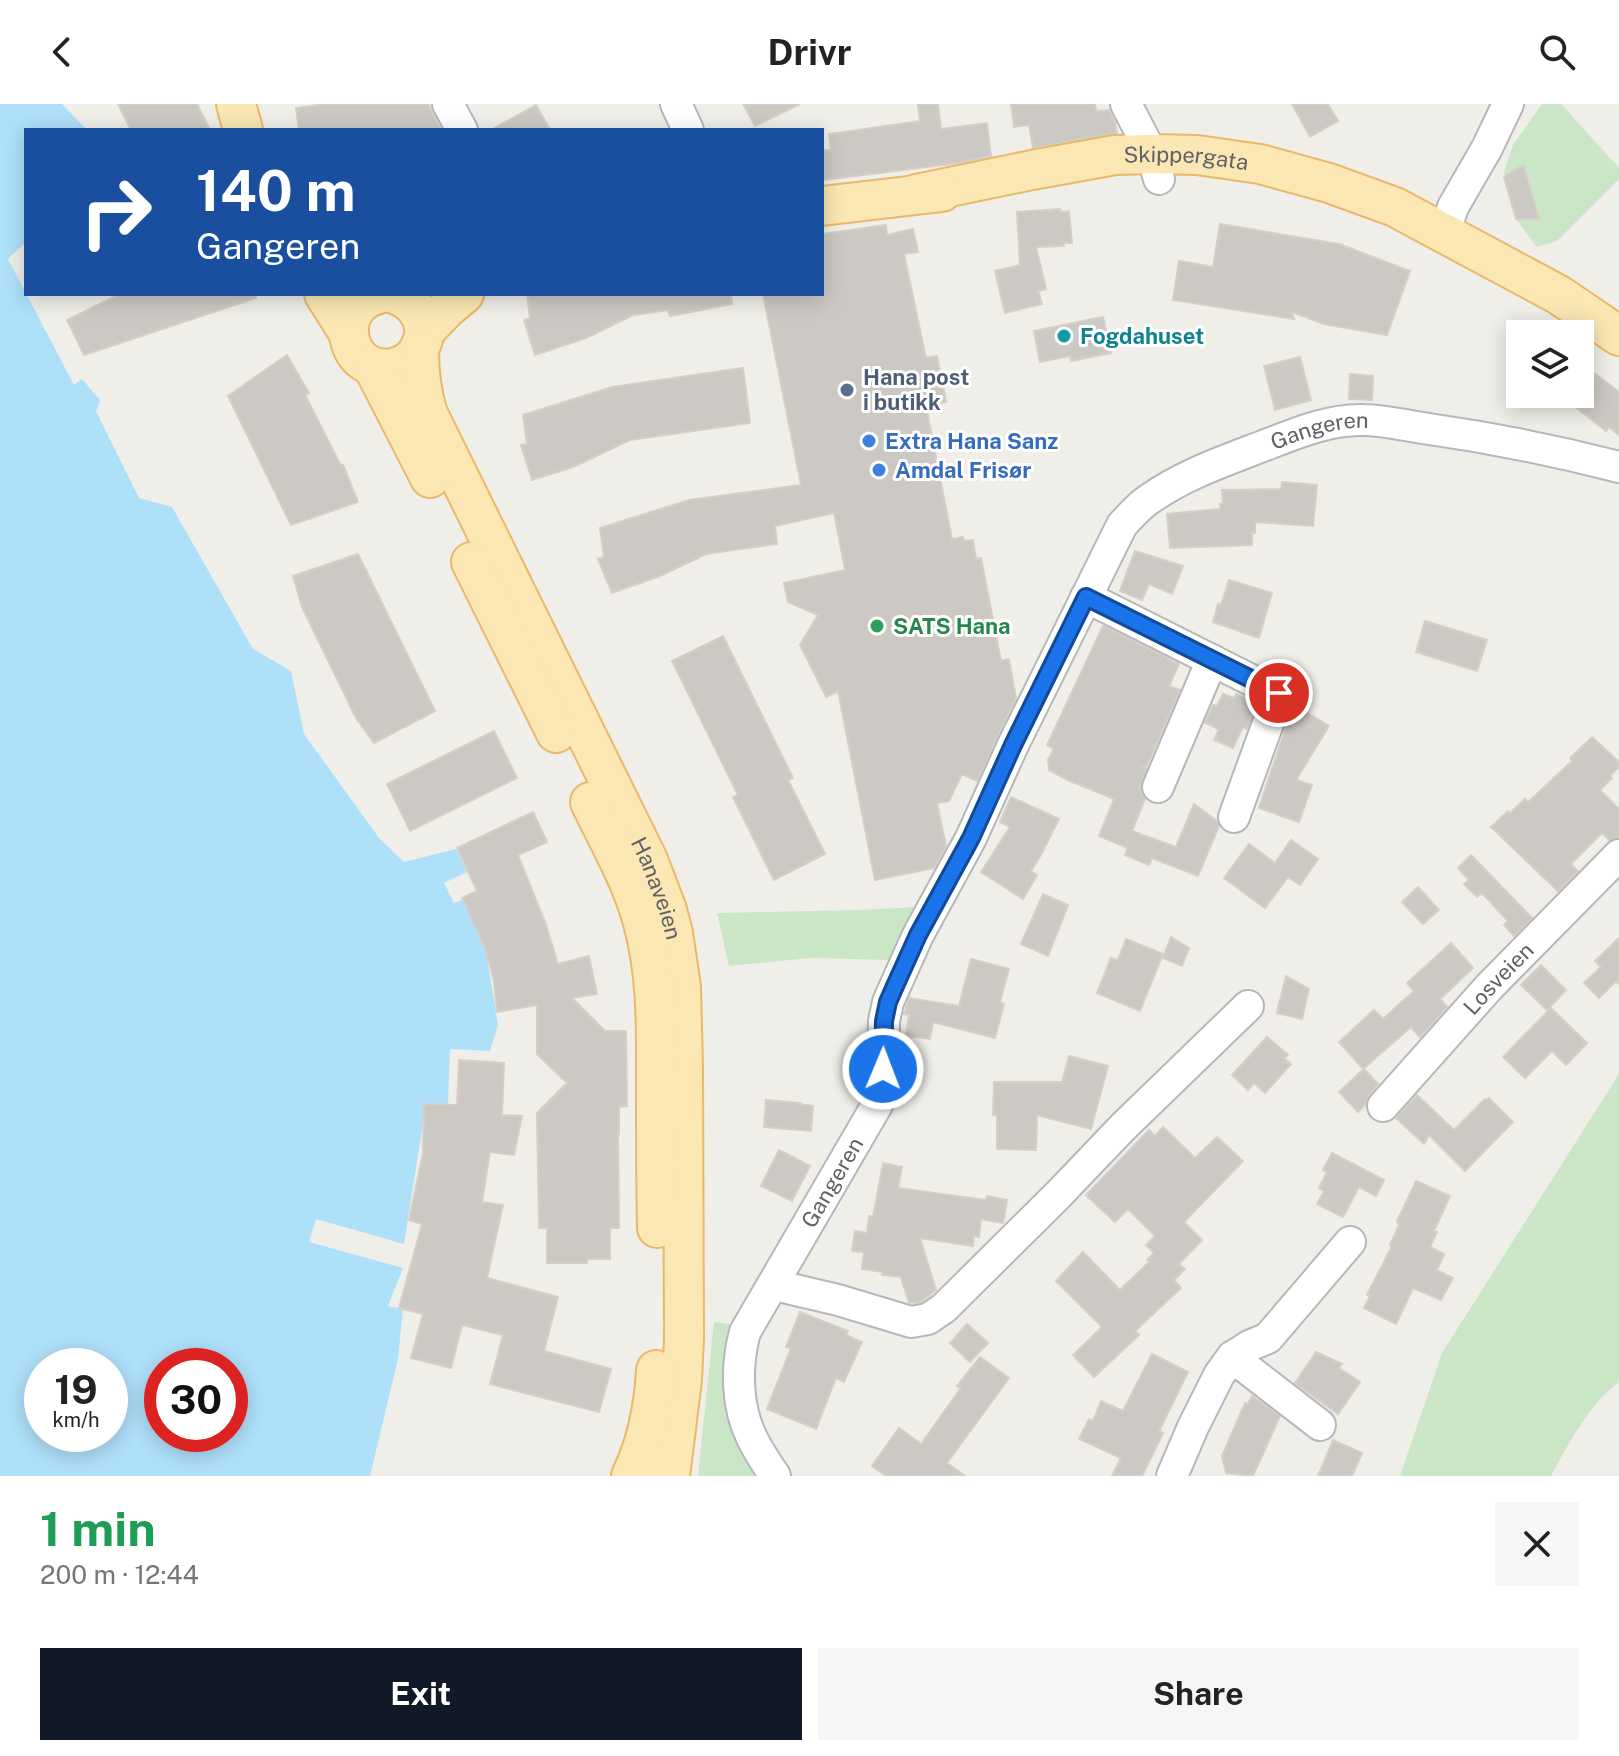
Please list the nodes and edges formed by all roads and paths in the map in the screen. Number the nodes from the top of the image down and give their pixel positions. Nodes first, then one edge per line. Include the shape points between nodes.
1 (236, 104) edge
2 (255, 104) edge
3 (448, 104) edge
4 (676, 104) edge
5 (1126, 104) edge
6 (1508, 104) edge
7 (242, 128) edge
8 (259, 128) edge
9 (461, 128) edge
10 (687, 128) edge
11 (1155, 166) junction
12 (824, 206) edge
13 (1444, 234) junction
14 (325, 296) edge
15 (374, 296) edge
16 (385, 296) edge
17 (462, 296) edge
18 (348, 332) junction
19 (1619, 336) edge
20 (422, 341) junction
21 (373, 367) junction
22 (1619, 467) edge
23 (1086, 597) junction
24 (1212, 660) junction
25 (1158, 787) dead end
26 (1234, 817) dead end
27 (1619, 855) edge
28 (1248, 1006) dead end
29 (1383, 1106) dead end
30 (1350, 1242) dead end
31 (774, 1285) junction
32 (1232, 1357) junction
33 (1320, 1425) dead end
34 (631, 1476) edge
35 (670, 1476) edge
36 (775, 1476) edge
37 (1172, 1476) edge

1 - 7 main road
2 - 8 main road
3 - 9 street
4 - 10 street
5 - 11 street
6 - 13 street
11 - 12 main road, Skippergata via 1116,179
11 - 13 main road, Skippergata via 1197,155 1260,164 1395,207
13 - 19 main road, Skippergata via 1559,295
14 - 18 main road
15 - 18 main road via 354,310
16 - 20 main road via 411,303 419,311
17 - 20 main road
18 - 21 main road via 358,357
20 - 21 main road via 411,360 399,367
20 - 35 main road, Hanaveien via 419,377 428,414 648,860 673,933 682,1017 684,1338
21 - 34 main road, Hanaveien via 623,871 644,928 656,1022 657,1339 651,1415
22 - 23 street, Gangeren via 1474,436 1362,420 1332,423 1222,461 1148,500 1122,525
23 - 24 street
23 - 31 street, Gangeren via 888,1002 877,1105
24 - 25 street
24 - 26 street via 1284,696
27 - 29 street, Losveien via 1489,987
28 - 31 street via 928,1319 911,1322
30 - 32 street via 1268,1338
31 - 36 street, Gangeren via 745,1332 740,1397 744,1420
32 - 33 street
32 - 37 street

